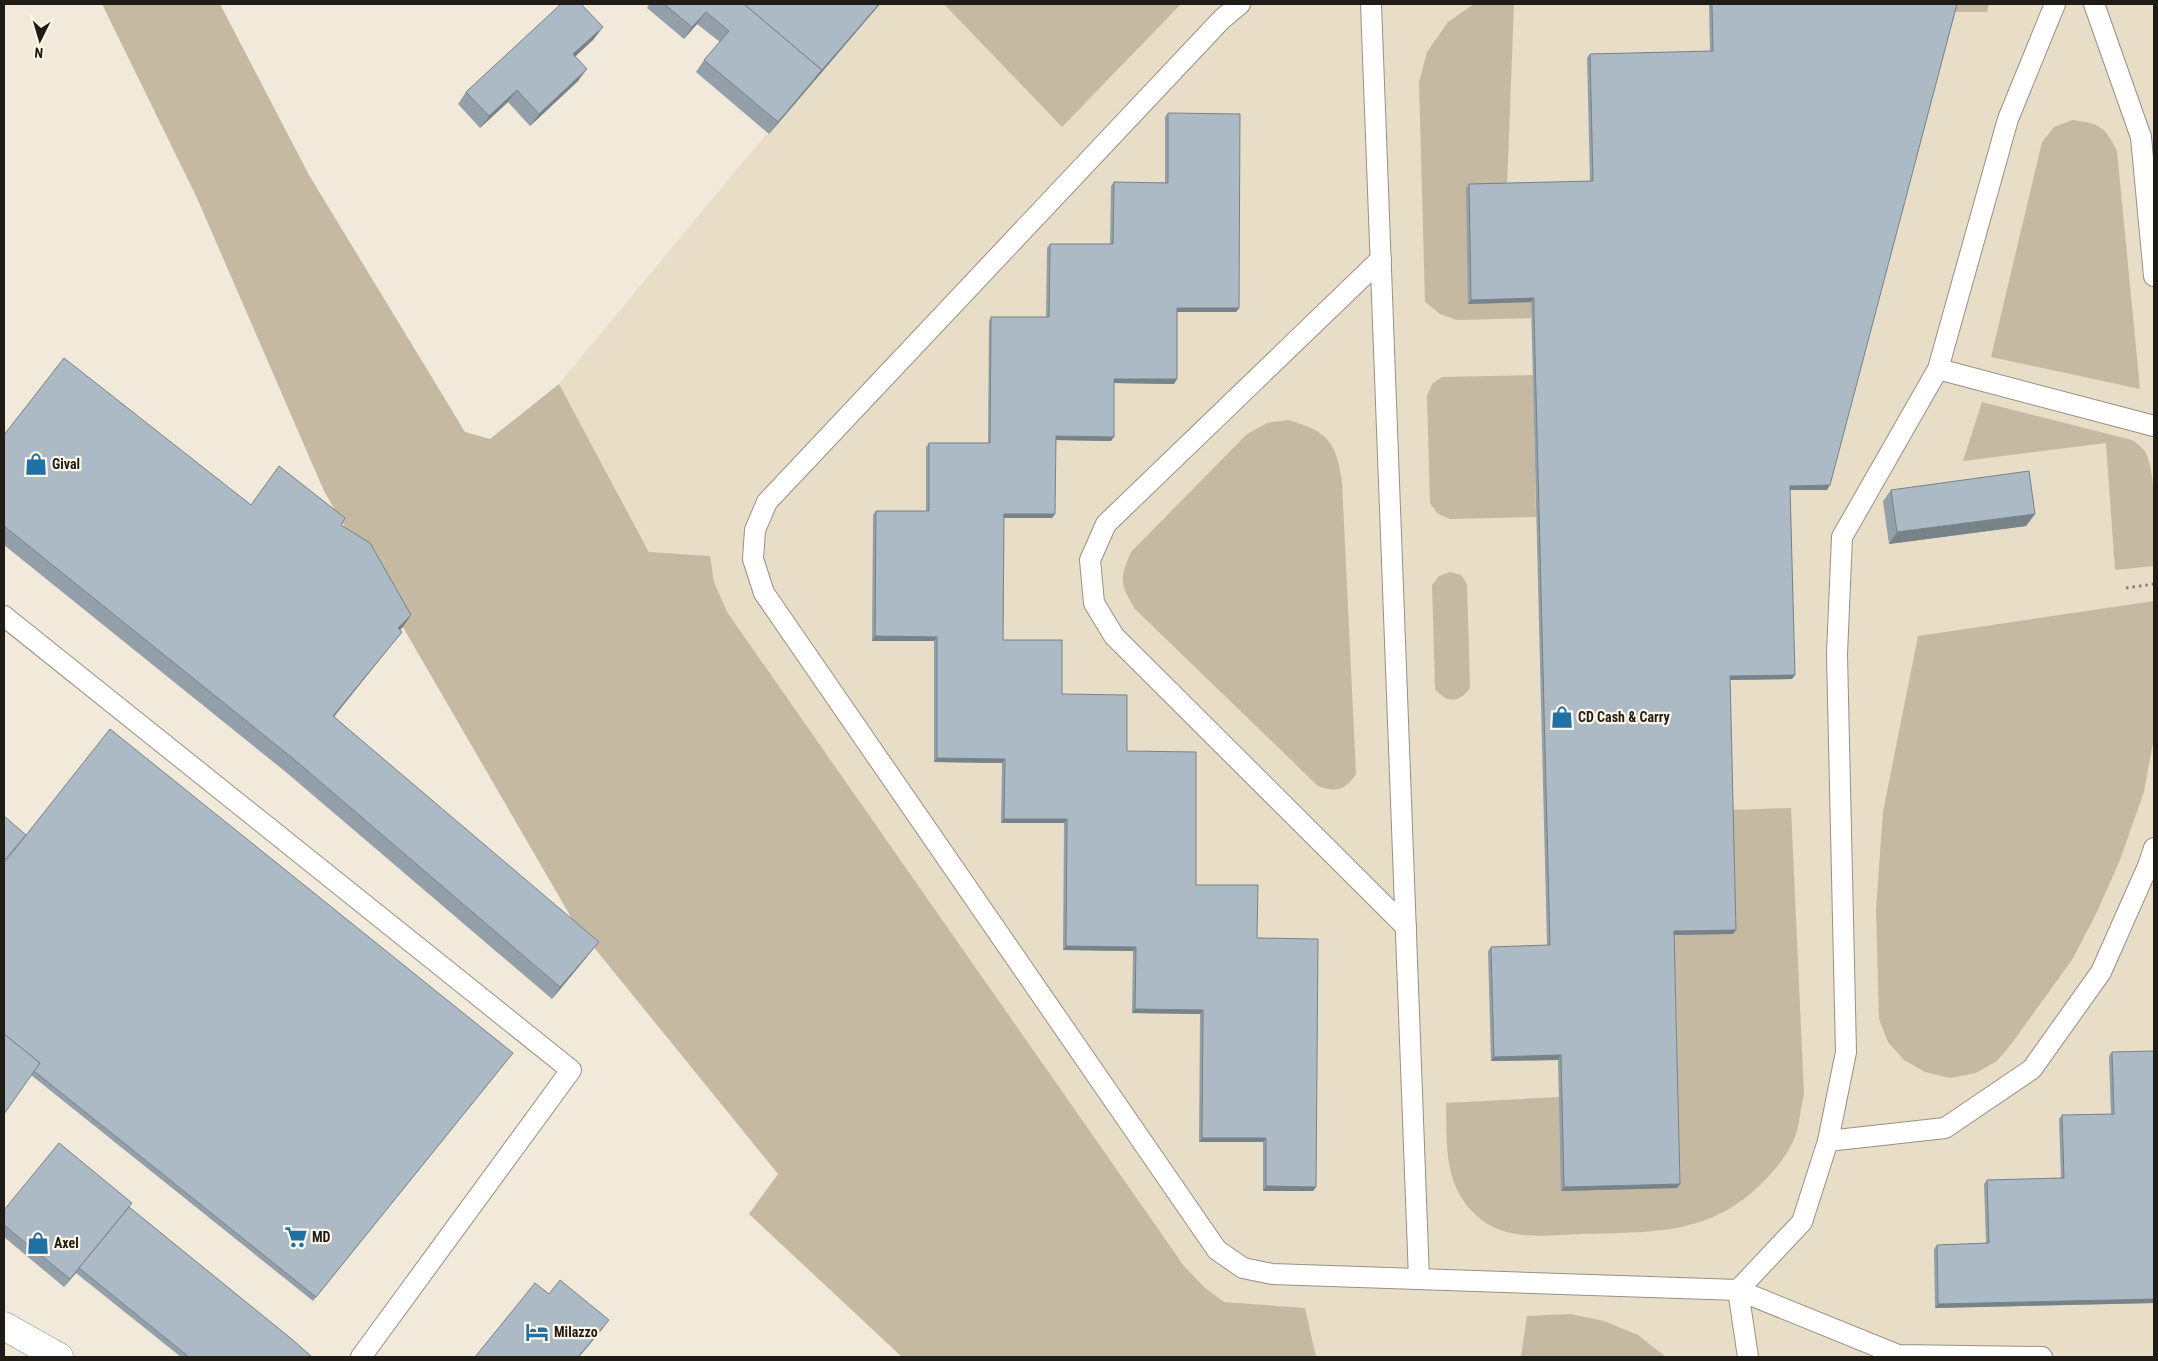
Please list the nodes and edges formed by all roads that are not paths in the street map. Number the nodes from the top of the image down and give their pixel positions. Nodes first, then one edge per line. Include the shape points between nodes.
1 (1240, 4) edge
2 (1371, 4) edge
3 (2055, 4) edge
4 (2094, 4) edge
5 (1381, 260) junction
6 (2154, 276) edge
7 (1938, 368) junction
8 (2154, 426) edge
9 (4, 616) edge
10 (2154, 848) edge
11 (1406, 927) junction
12 (1828, 1141) junction
13 (1419, 1279) junction
14 (1738, 1290) junction
15 (4, 1326) edge
16 (59, 1357) edge
17 (361, 1357) edge
18 (1748, 1357) edge
19 (2042, 1357) edge

1 - 13 lane via 1222,19 766,502 755,530 753,559 764,593 1218,1250 1243,1268 1272,1274
2 - 5 lane
3 - 7 lane via 2008,119
4 - 6 lane via 2141,137
5 - 11 lane
5 - 11 lane via 1106,524 1090,560 1094,602 1114,636
7 - 8 lane
7 - 12 lane via 1842,537 1838,654 1846,1052
9 - 17 lane via 571,1070
10 - 12 lane via 2101,972 2032,1069 1945,1128
11 - 13 lane
12 - 14 lane via 1802,1222
13 - 14 lane
14 - 18 lane
14 - 19 lane via 1898,1355
15 - 16 main road

